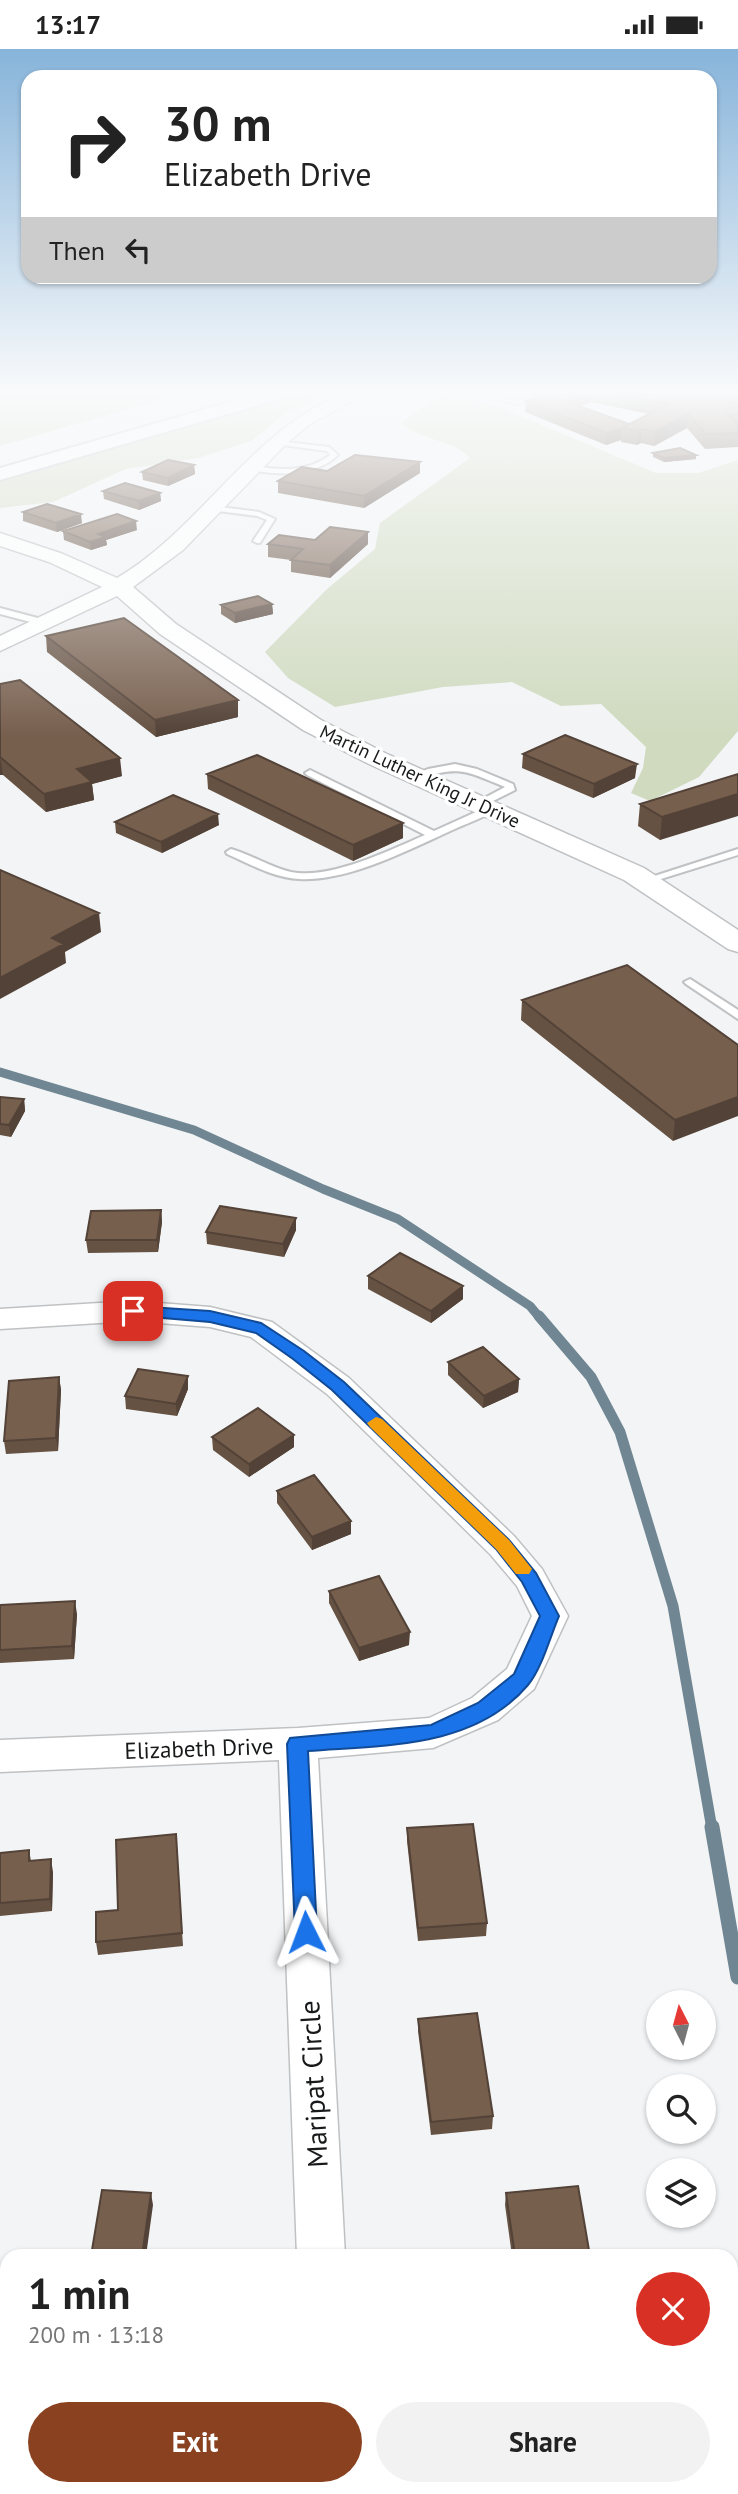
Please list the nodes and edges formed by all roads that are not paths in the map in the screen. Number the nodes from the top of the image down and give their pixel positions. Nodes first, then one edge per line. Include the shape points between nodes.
1 (213, 508) joint
2 (0, 539) edge
3 (257, 541) dead end
4 (121, 588) junction
5 (0, 611) edge
6 (46, 623) junction
7 (0, 644) edge
8 (310, 773) dead end
9 (416, 776) junction
10 (486, 807) junction
11 (432, 834) junction
12 (230, 852) dead end
13 (738, 852) edge
14 (644, 881) junction
15 (738, 943) edge
16 (690, 982) dead end
17 (738, 1015) edge
18 (0, 1319) edge
19 (298, 1744) junction
20 (0, 1756) edge
21 (321, 2249) edge

1 - 3 lane via 271,519
1 - 4 street via 176,546
2 - 4 street, Martin Luther King Jr Drive
4 - 6 street
4 - 9 street, Martin Luther King Jr Drive via 168,629 312,725
5 - 6 lane
6 - 7 street
8 - 11 lane
9 - 10 street, Martin Luther King Jr Drive
9 - 10 lane via 445,765 460,766 510,786
10 - 11 lane
10 - 14 street, Martin Luther King Jr Drive
11 - 12 lane via 374,859 320,875 297,876
13 - 14 lane
14 - 15 street, Martin Luther King Jr Drive
16 - 17 lane
18 - 19 street, Elizabeth Drive via 133,1311 210,1317 261,1329 338,1386 502,1545 530,1578 550,1616 521,1679 485,1709 433,1733
19 - 20 street, Elizabeth Drive
19 - 21 street, Maripat Circle

